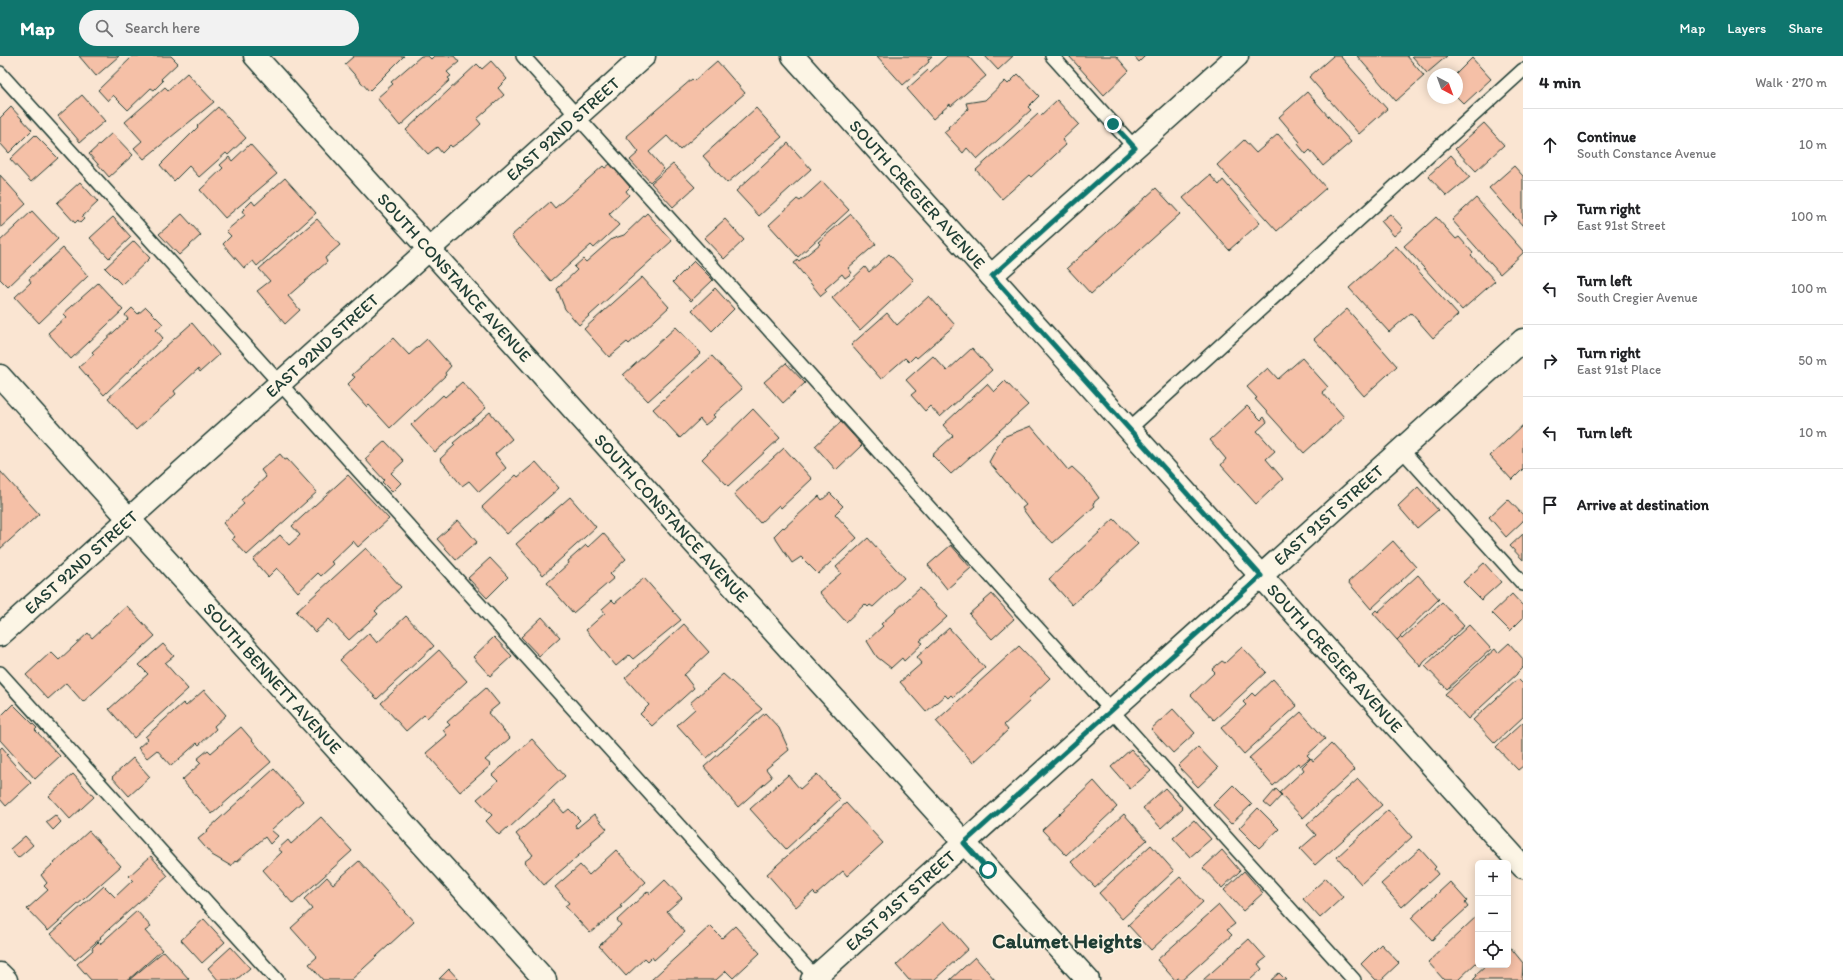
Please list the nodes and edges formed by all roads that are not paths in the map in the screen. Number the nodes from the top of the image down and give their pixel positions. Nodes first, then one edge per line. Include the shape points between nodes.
1 (255, 56) edge
2 (523, 56) edge
3 (644, 56) edge
4 (793, 56) edge
5 (1052, 56) edge
6 (1237, 56) edge
7 (1523, 70) edge
8 (0, 73) edge
9 (577, 116) junction
10 (1135, 148) junction
11 (429, 249) junction
12 (992, 276) junction
13 (1523, 340) edge
14 (0, 376) edge
15 (279, 384) junction
16 (1129, 429) junction
17 (1402, 449) junction
18 (129, 519) junction
19 (1261, 576) junction
20 (1523, 584) edge
21 (0, 635) edge
22 (0, 673) edge
23 (1112, 710) junction
24 (964, 843) junction
25 (1523, 868) edge
26 (0, 974) edge
27 (815, 979) edge
28 (6, 980) edge
29 (277, 980) edge
30 (545, 980) edge
31 (1088, 980) edge
32 (1354, 980) edge

1 - 11 street, SOUTH CONSTANCE AVENUE
2 - 9 lane
3 - 9 street, EAST 92ND STREET
4 - 12 street, SOUTH CREGIER AVENUE
5 - 10 lane
6 - 10 street
7 - 16 lane
8 - 15 lane
9 - 11 street, EAST 92ND STREET
9 - 23 lane
10 - 12 street
11 - 15 street, EAST 92ND STREET
11 - 24 street, SOUTH CONSTANCE AVENUE
12 - 16 street, SOUTH CREGIER AVENUE
13 - 17 street, EAST 91ST STREET
14 - 18 street, SOUTH BENNETT AVENUE
15 - 18 street, EAST 92ND STREET
15 - 27 lane
16 - 19 street, SOUTH CREGIER AVENUE
17 - 19 street, EAST 91ST STREET
17 - 20 lane
18 - 21 street, EAST 92ND STREET
18 - 30 street, SOUTH BENNETT AVENUE
19 - 23 street, EAST 91ST STREET
19 - 25 street, SOUTH CREGIER AVENUE
22 - 29 lane
23 - 24 street, EAST 91ST STREET
23 - 32 lane
24 - 27 street, EAST 91ST STREET
24 - 31 street, SOUTH CONSTANCE AVENUE
26 - 28 street

